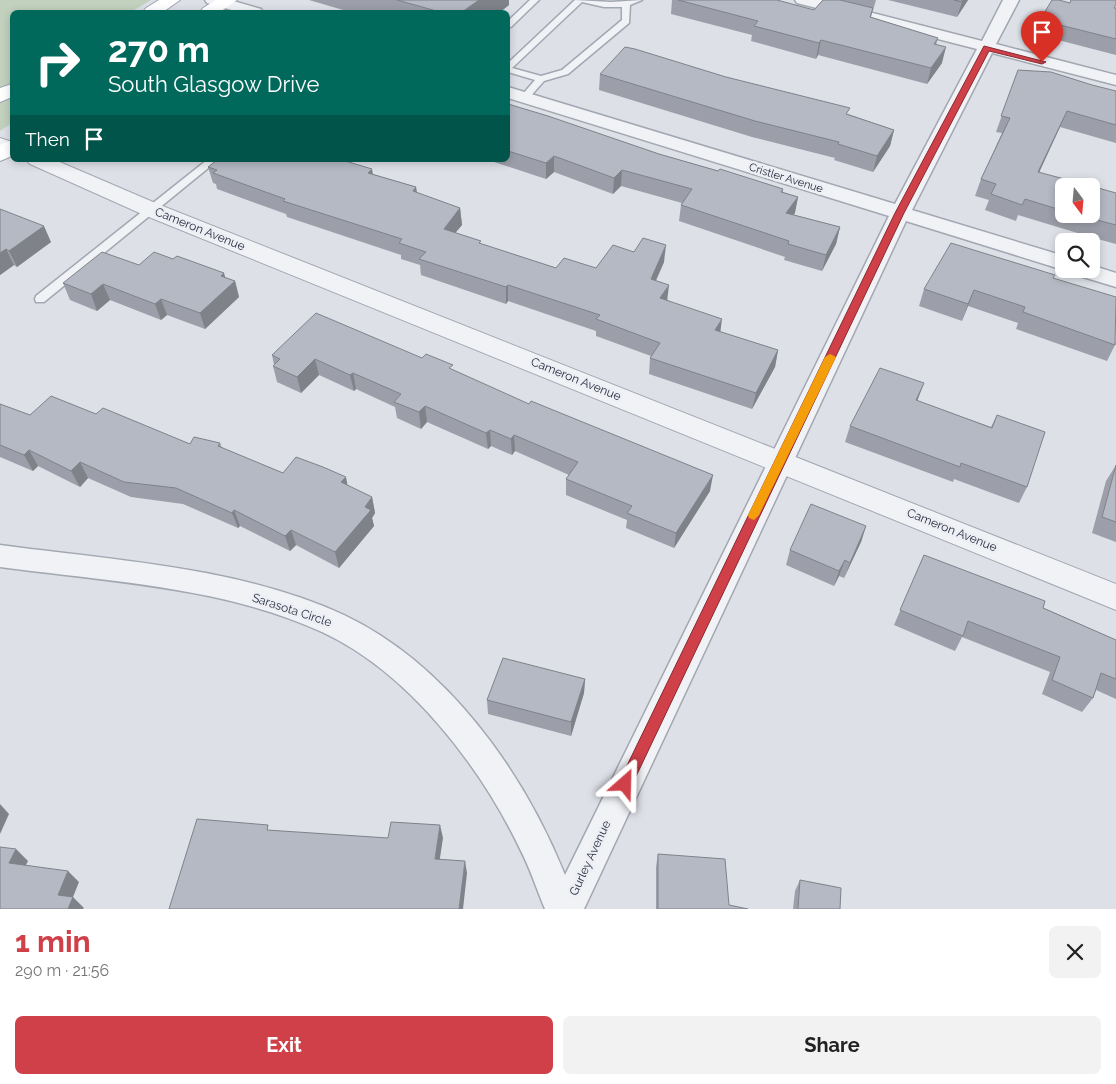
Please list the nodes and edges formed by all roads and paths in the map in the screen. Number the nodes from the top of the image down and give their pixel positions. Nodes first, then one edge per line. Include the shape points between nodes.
1 (171, 0) edge
2 (535, 0) edge
3 (582, 0) edge
4 (638, 0) edge
5 (803, 0) edge
6 (1011, 0) edge
7 (218, 4) edge
8 (626, 4) junction
9 (155, 10) edge
10 (246, 10) edge
11 (510, 22) edge
12 (987, 48) junction
13 (510, 66) edge
14 (510, 69) edge
15 (541, 79) junction
16 (1116, 80) edge
17 (516, 95) edge
18 (42, 162) edge
19 (211, 162) edge
20 (152, 210) junction
21 (900, 213) junction
22 (1055, 261) edge
23 (1100, 275) edge
24 (1116, 280) edge
25 (40, 299) dead end
26 (781, 460) junction
27 (0, 556) edge
28 (1116, 596) edge
29 (564, 909) edge

1 - 9 main road
2 - 11 lane
3 - 8 lane
3 - 13 lane
4 - 8 lane
5 - 12 street
6 - 12 street, Gurley Avenue
7 - 10 street
8 - 15 lane via 626,21 565,72
12 - 16 street
12 - 21 street, Gurley Avenue
14 - 15 lane
15 - 17 lane
17 - 21 street, Cristler Avenue
18 - 20 street, Cameron Avenue
19 - 20 lane
20 - 25 lane
20 - 26 street, Cameron Avenue
21 - 22 street, Cristler Avenue
21 - 26 street, Gurley Avenue
23 - 24 street
26 - 28 street, Cameron Avenue
26 - 29 street, Gurley Avenue
27 - 29 street, Sarasota Circle via 202,585 272,601 336,624 382,652 425,688 483,756 530,834

